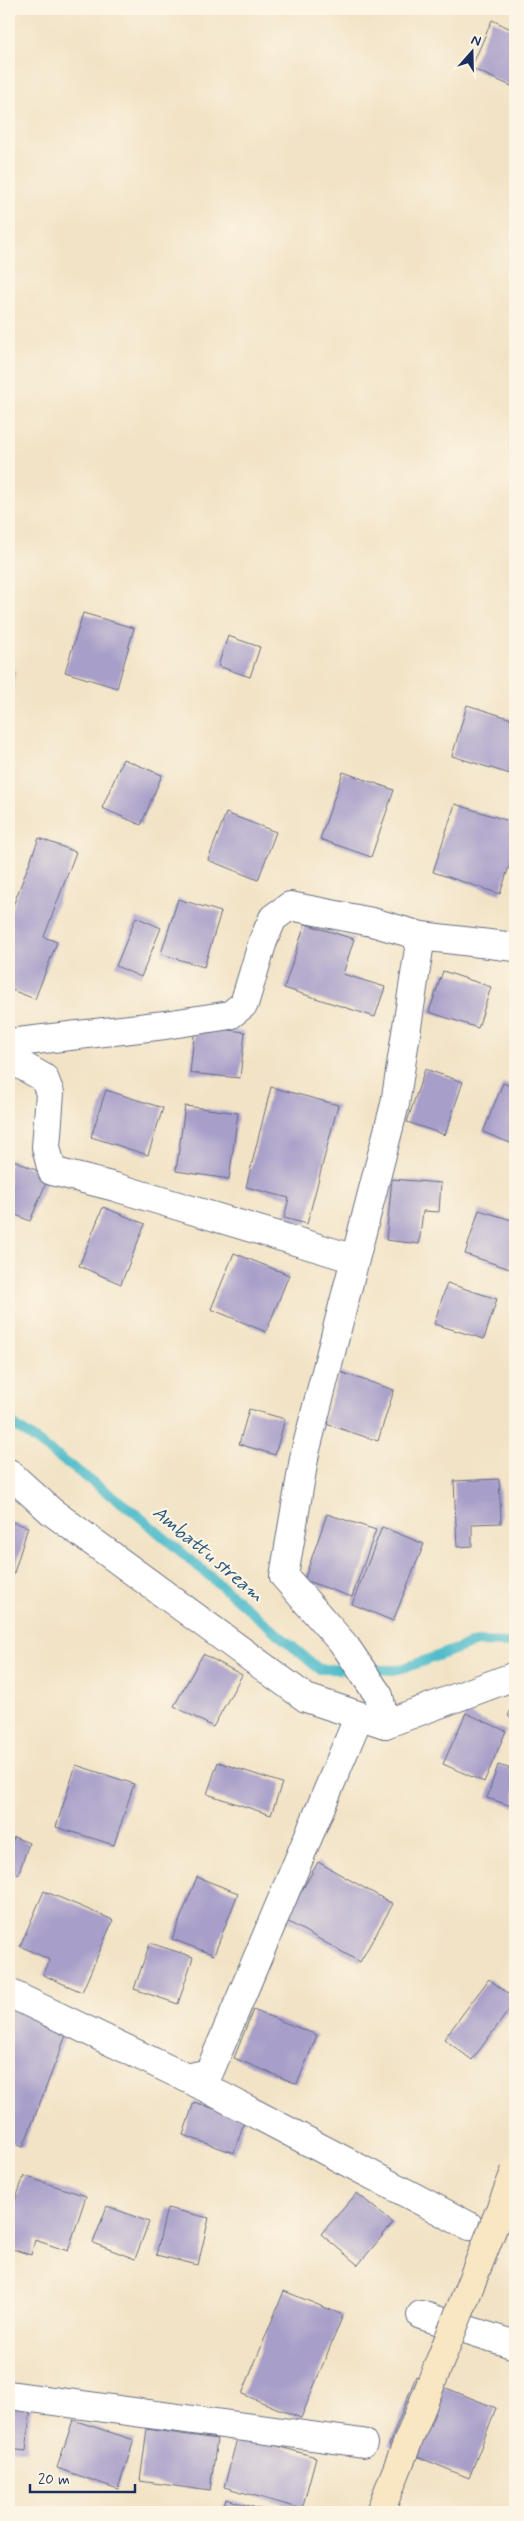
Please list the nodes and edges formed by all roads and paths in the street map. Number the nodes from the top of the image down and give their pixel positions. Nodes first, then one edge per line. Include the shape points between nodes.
1 (421, 936) junction
2 (515, 947) edge
3 (9, 1043) edge
4 (9, 1058) edge
5 (355, 1259) junction
6 (9, 1472) edge
7 (515, 1676) edge
8 (359, 1716) junction
9 (385, 1724) junction
10 (9, 1993) edge
11 (187, 2078) junction
12 (515, 2172) edge
13 (468, 2226) dead end
14 (421, 2315) dead end
15 (515, 2345) edge
16 (9, 2395) edge
17 (363, 2443) dead end
18 (380, 2512) edge

1 - 2 street
1 - 3 street via 372,922 290,906 273,918 244,1004 230,1014
1 - 5 street via 395,1104
4 - 5 street via 44,1078 50,1093 46,1147 52,1171
5 - 9 street via 305,1453 284,1576 346,1647 379,1696
6 - 8 street via 52,1512 306,1698
7 - 9 street
8 - 9 street
8 - 11 street via 209,2073
10 - 11 street
11 - 13 street
12 - 18 main road, bridge
14 - 15 street
16 - 17 street

